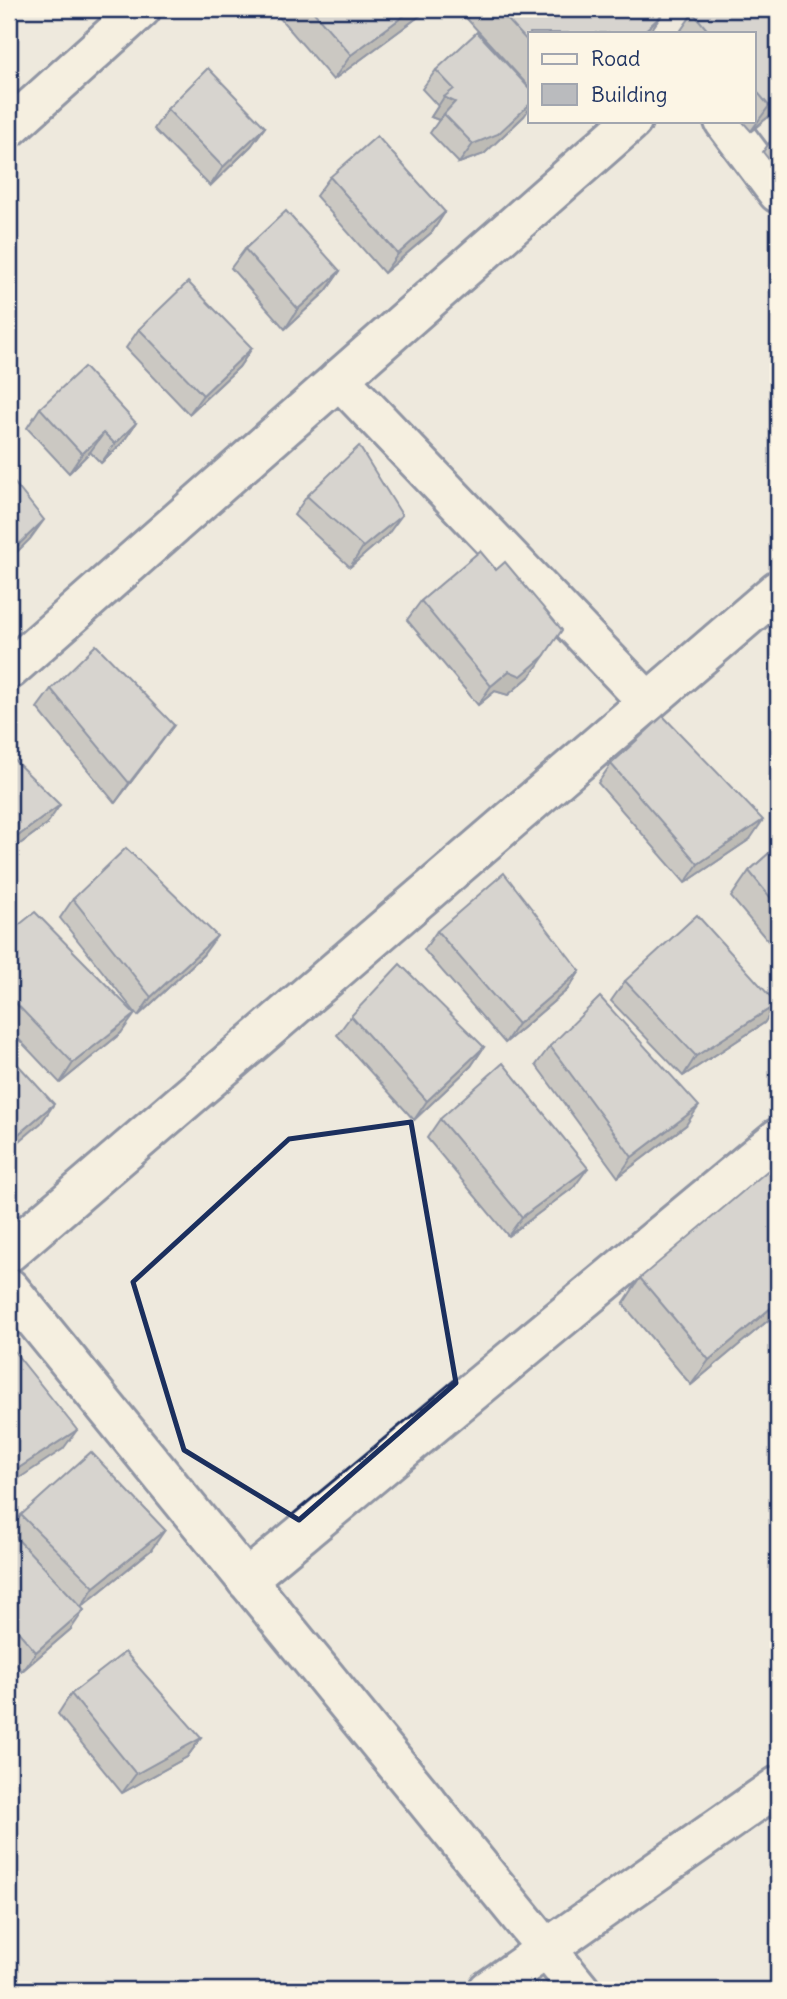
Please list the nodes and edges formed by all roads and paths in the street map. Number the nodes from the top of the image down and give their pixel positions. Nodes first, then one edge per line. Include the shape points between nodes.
1 (141, 9) edge
2 (631, 122) edge
3 (725, 122) edge
4 (9, 128) edge
5 (778, 193) edge
6 (339, 379) junction
7 (778, 590) edge
8 (9, 670) edge
9 (648, 702) junction
10 (778, 1138) edge
11 (9, 1252) edge
12 (9, 1288) edge
13 (246, 1580) junction
14 (778, 1786) edge
15 (548, 1950) junction
16 (488, 1990) edge
17 (580, 1990) edge

1 - 4 street
2 - 6 street
3 - 5 street
6 - 8 street
6 - 9 street
7 - 9 street
9 - 11 street
10 - 13 street
12 - 13 street
13 - 15 street
14 - 15 street
15 - 16 street
15 - 17 street

